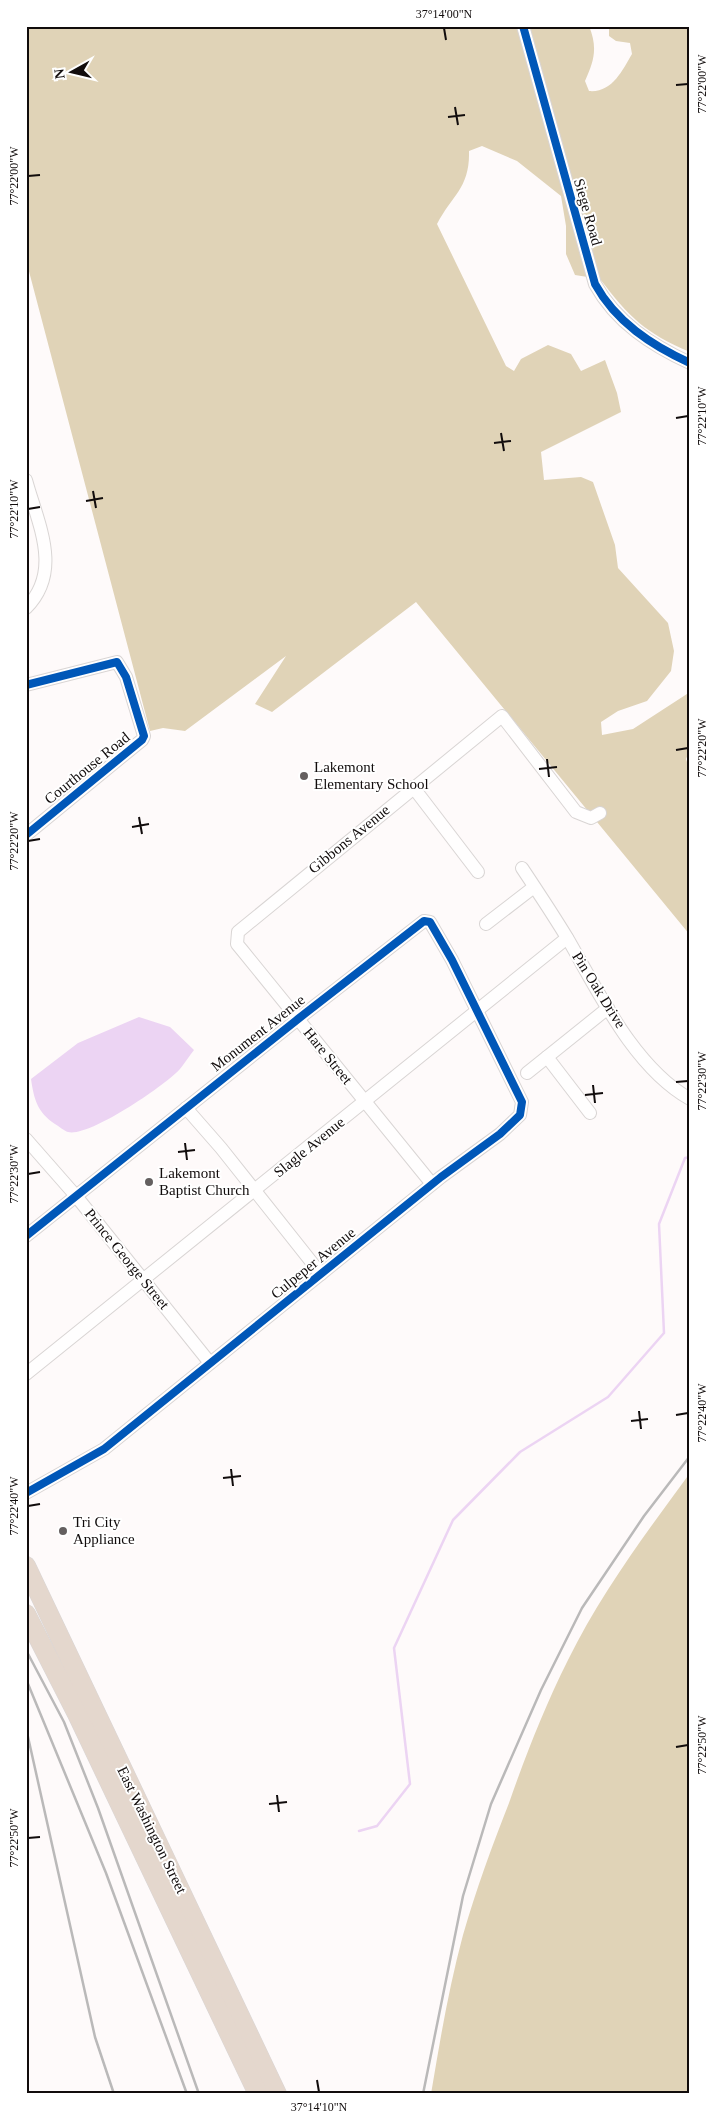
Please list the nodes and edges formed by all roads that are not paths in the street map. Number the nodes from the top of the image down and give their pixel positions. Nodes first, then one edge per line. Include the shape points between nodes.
1 (523, 26) edge
2 (690, 363) edge
3 (26, 480) edge
4 (26, 608) edge
5 (26, 685) edge
6 (413, 787) junction
7 (600, 814) dead end
8 (26, 835) edge
9 (522, 868) dead end
10 (478, 872) dead end
11 (290, 887) joint
12 (534, 887) junction
13 (486, 924) dead end
14 (567, 938) junction
15 (608, 1008) junction
16 (478, 1011) junction
17 (298, 1019) junction
18 (547, 1057) junction
19 (527, 1074) dead end
20 (690, 1099) edge
21 (365, 1102) junction
22 (186, 1108) junction
23 (590, 1113) dead end
24 (26, 1139) edge
25 (432, 1184) junction
26 (254, 1191) junction
27 (76, 1196) junction
28 (26, 1236) edge
29 (321, 1274) junction
30 (143, 1280) junction
31 (210, 1363) junction
32 (26, 1374) edge
33 (26, 1493) edge
34 (26, 1566) edge
35 (26, 1614) edge
36 (258, 2094) edge
37 (278, 2094) edge

1 - 2 street, Siege Road via 595,284 613,310 631,328 661,350
3 - 4 street via 46,560 44,583
5 - 8 street, Courthouse Road via 117,662 126,677 144,736
6 - 7 street, Gibbons Avenue via 502,716 576,812 585,817
6 - 10 street
6 - 11 street, Gibbons Avenue
9 - 12 street, Pin Oak Drive
11 - 17 street, Hare Street via 240,929 236,937 242,950
12 - 13 street
12 - 14 street, Pin Oak Drive
14 - 15 street, Pin Oak Drive
14 - 16 street, Slagle Avenue
15 - 18 street
15 - 20 street, Pin Oak Drive via 654,1073
16 - 17 street, Monument Avenue via 437,933 427,921
16 - 21 street, Slagle Avenue
16 - 25 street, Culpeper Avenue via 518,1090 522,1109 500,1134
17 - 21 street, Hare Street
17 - 22 street, Monument Avenue
18 - 19 street
18 - 23 street
21 - 25 street, Hare Street
21 - 26 street, Slagle Avenue
22 - 26 street
22 - 27 street, Monument Avenue
24 - 27 street, Prince George Street
25 - 29 street, Culpeper Avenue
26 - 29 street
26 - 30 street, Slagle Avenue
27 - 28 street, Monument Avenue
27 - 30 street, Prince George Street
29 - 31 street, Culpeper Avenue
30 - 31 street, Prince George Street
30 - 32 street, Slagle Avenue
31 - 33 street, Culpeper Avenue via 99,1453
34 - 37 highway, East Washington Street
35 - 36 highway, East Washington Street

